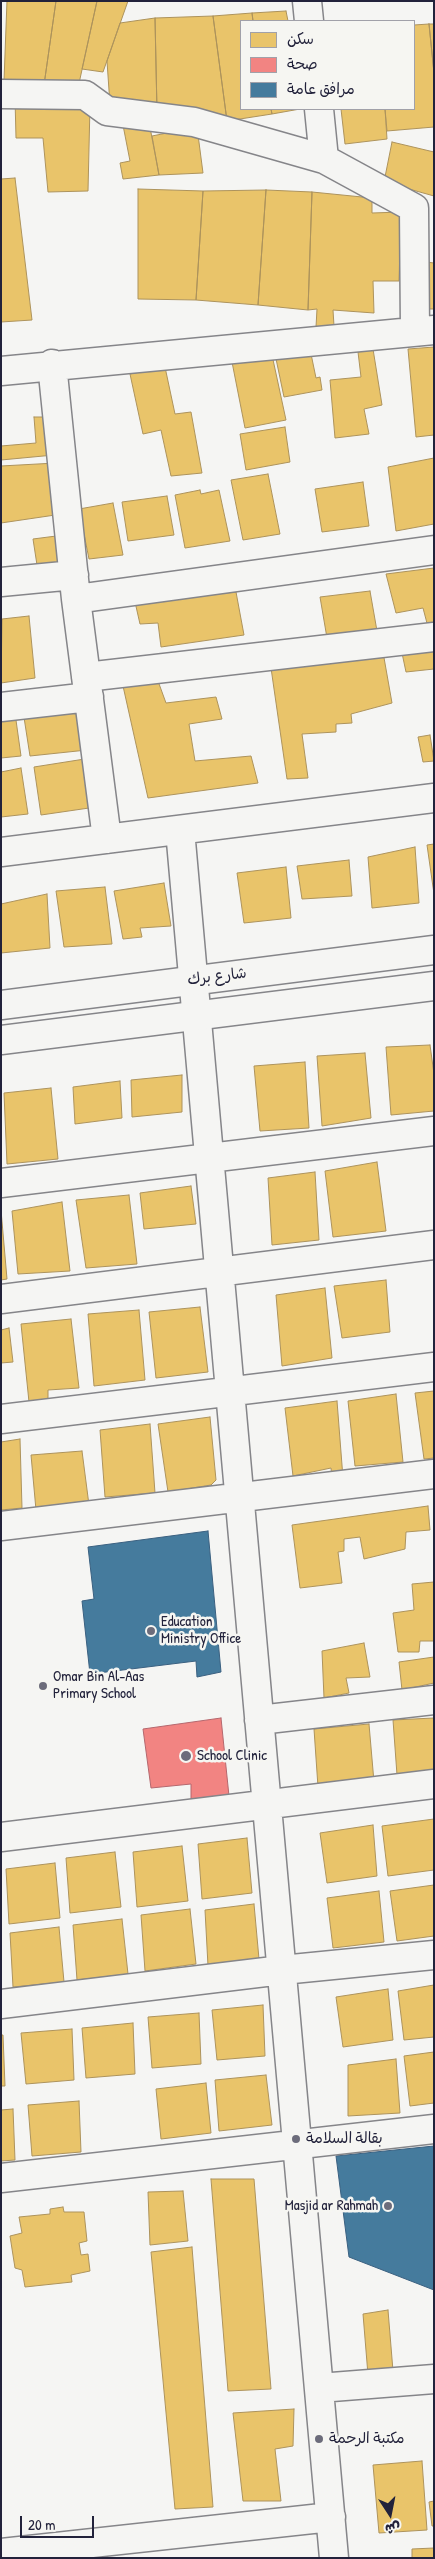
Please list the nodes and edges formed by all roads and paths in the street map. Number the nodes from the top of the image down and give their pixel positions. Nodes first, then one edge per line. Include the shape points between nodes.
1 (307, 1) edge
2 (309, 20) edge
3 (1, 94) edge
4 (319, 110) edge
5 (324, 159) junction
6 (424, 331) edge
7 (52, 364) junction
8 (1, 371) edge
9 (434, 550) edge
10 (1, 582) edge
11 (75, 587) junction
12 (434, 637) edge
13 (88, 687) junction
14 (1, 707) edge
15 (434, 798) edge
16 (180, 830) junction
17 (107, 839) junction
18 (1, 852) edge
19 (434, 950) edge
20 (193, 980) junction
21 (434, 986) edge
22 (1, 1005) edge
23 (196, 1016) junction
24 (1, 1040) edge
25 (434, 1131) edge
26 (209, 1158) junction
27 (1, 1183) edge
28 (434, 1245) edge
29 (219, 1272) junction
30 (1, 1299) edge
31 (434, 1367) edge
32 (230, 1391) junction
33 (1, 1419) edge
34 (434, 1474) edge
35 (239, 1499) junction
36 (1, 1526) edge
37 (434, 1700) edge
38 (259, 1720) junction
39 (434, 1784) edge
40 (266, 1804) junction
41 (1, 1838) edge
42 (434, 1955) edge
43 (282, 1970) junction
44 (1, 2004) edge
45 (434, 2129) edge
46 (297, 2144) junction
47 (1, 2178) edge
48 (434, 2379) edge
49 (319, 2388) junction
50 (331, 2517) junction
51 (1, 2553) edge
52 (334, 2558) edge

1 - 2 street
3 - 5 street via 86,95 107,111 194,122
4 - 5 street
5 - 6 street via 414,208
6 - 7 street
7 - 8 street
7 - 11 street
9 - 11 street
10 - 11 street
11 - 13 street
12 - 13 street
13 - 14 street
13 - 17 street
15 - 16 street
16 - 17 street
16 - 20 street
17 - 18 street
19 - 20 street, شارع برك
20 - 22 street, شارع برك
20 - 23 street
21 - 23 street
23 - 24 street
23 - 26 street
25 - 26 street
26 - 27 street
26 - 29 street
28 - 29 street
29 - 30 street
29 - 32 street
31 - 32 street
32 - 33 street
32 - 35 street
34 - 35 street
35 - 36 street
35 - 38 street
37 - 38 street
38 - 40 street
39 - 40 street
40 - 41 street
40 - 43 street
42 - 43 street
43 - 44 street
43 - 46 street
45 - 46 street
46 - 47 street
46 - 49 street
48 - 49 street
49 - 50 street
50 - 51 street
50 - 52 street

